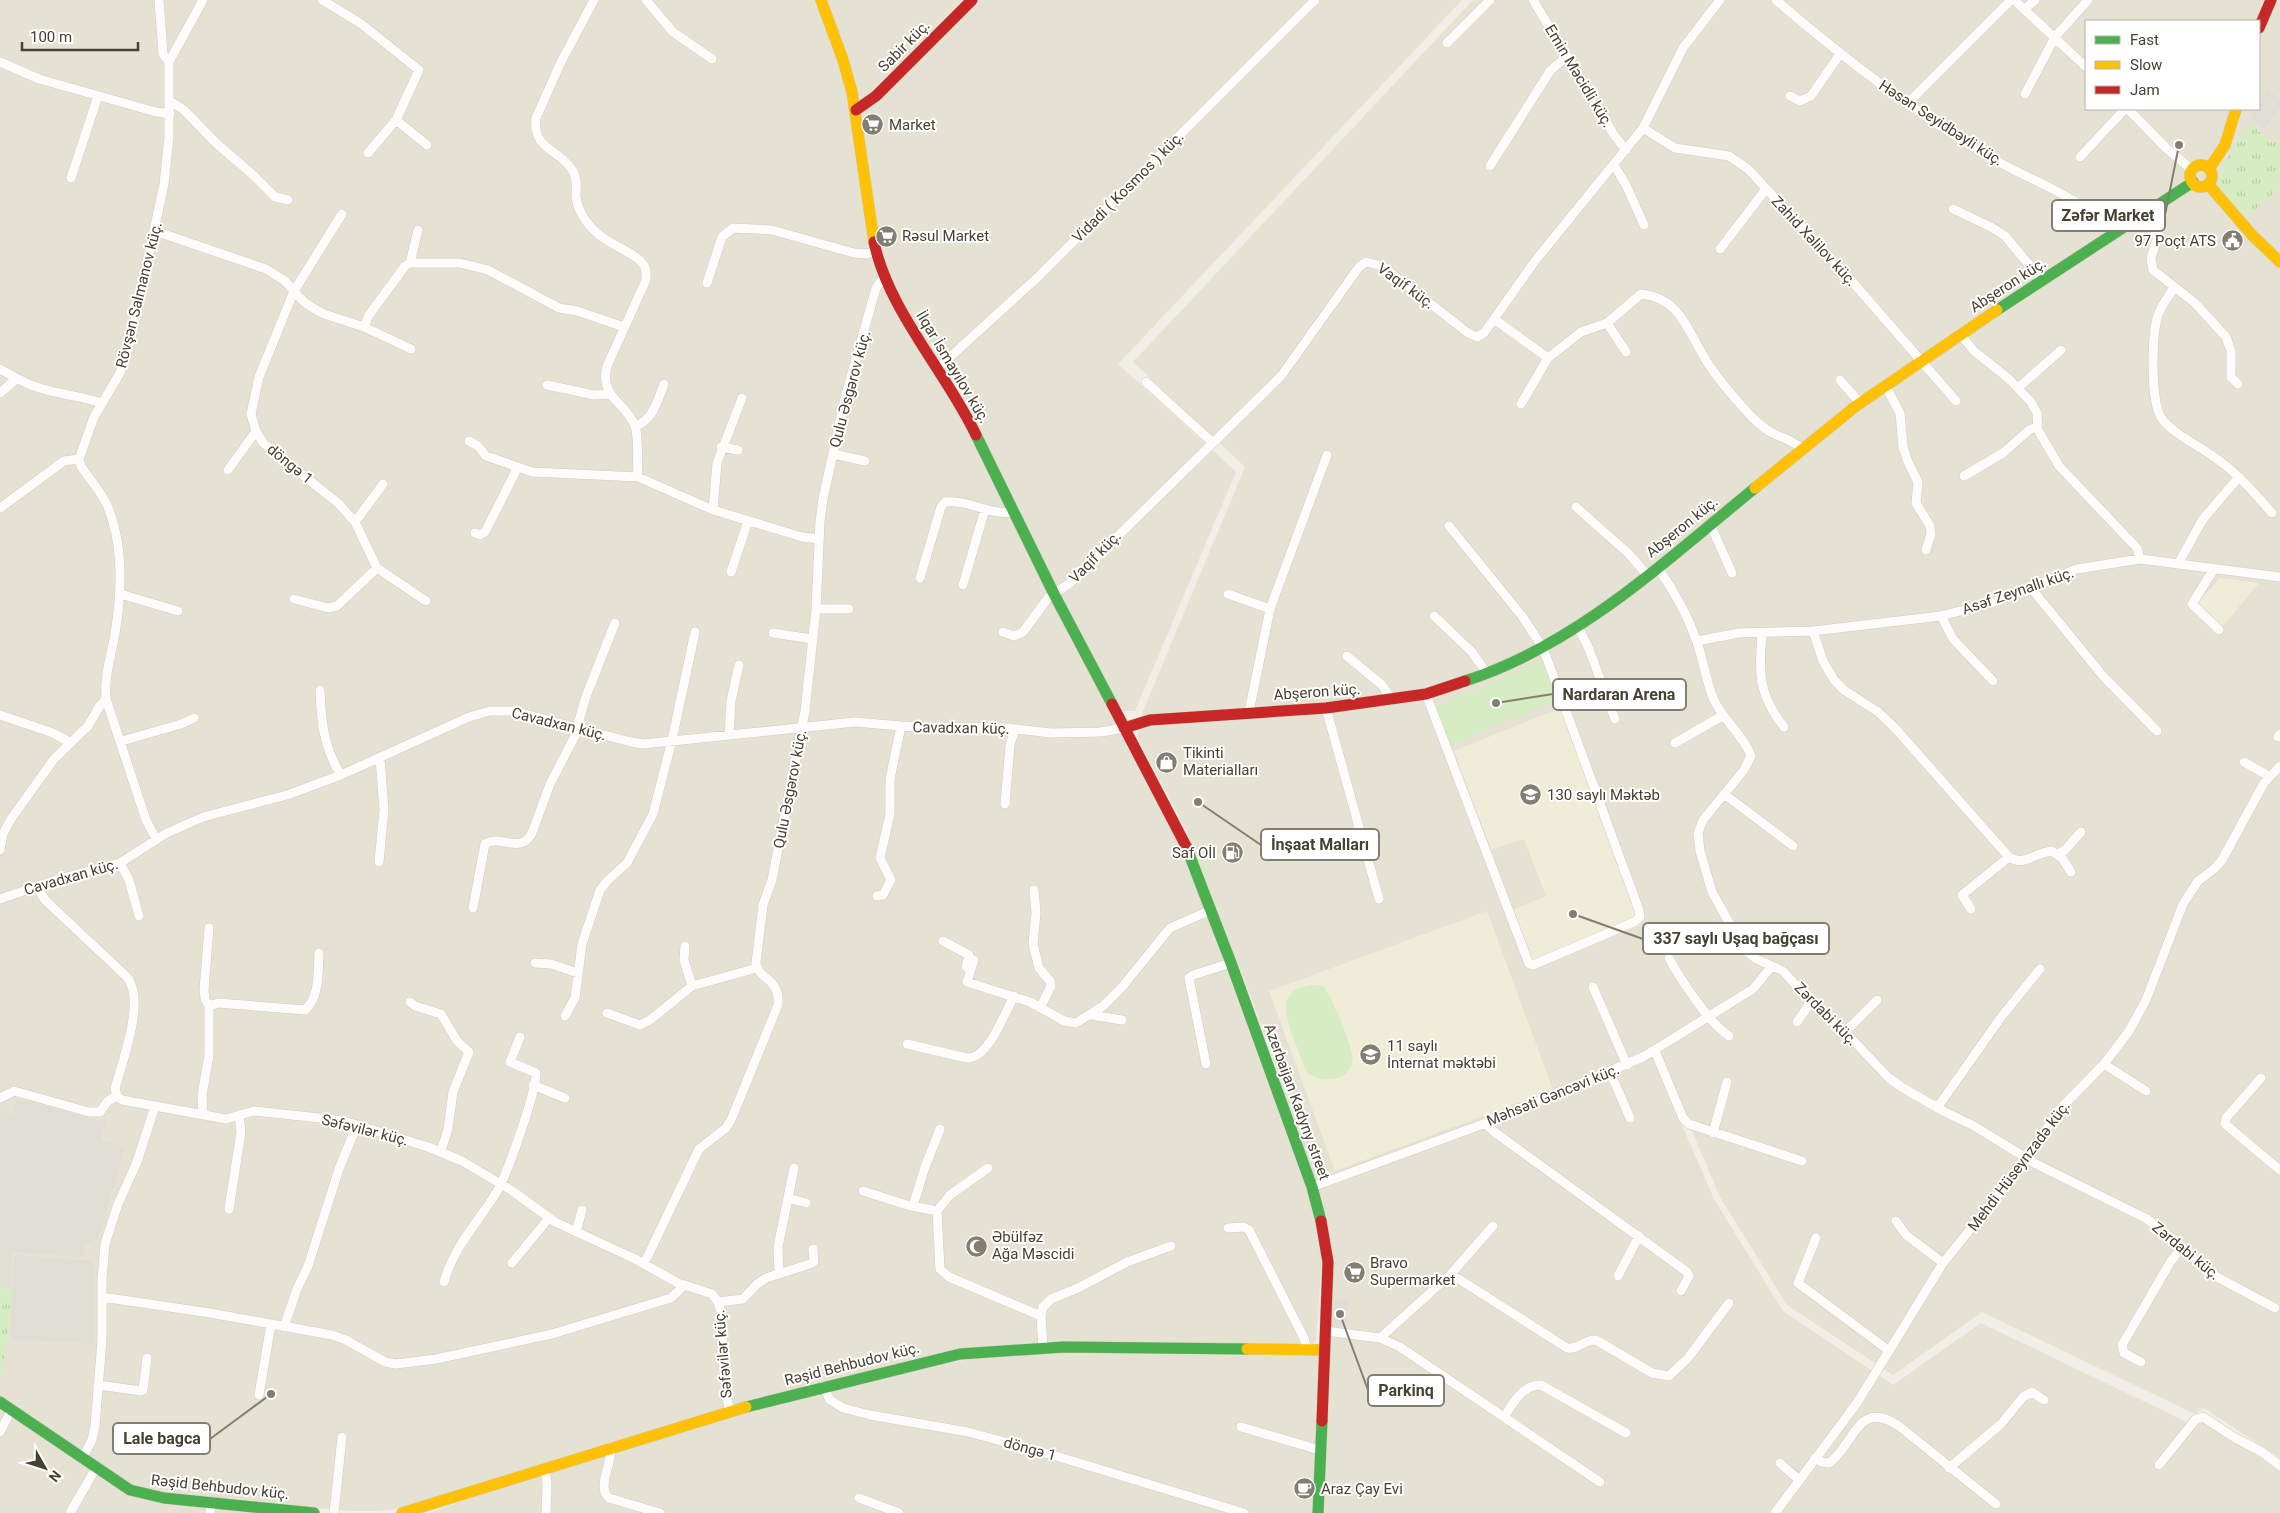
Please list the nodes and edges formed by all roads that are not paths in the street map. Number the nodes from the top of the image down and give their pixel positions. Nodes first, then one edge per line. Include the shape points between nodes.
1 (159, 0) edge
2 (203, 0) edge
3 (322, 0) edge
4 (594, 0) edge
5 (646, 0) edge
6 (821, 0) edge
7 (972, 0) edge
8 (1315, 0) edge
9 (1490, 0) edge
10 (1533, 0) edge
11 (1720, 0) edge
12 (1776, 0) edge
13 (2012, 0) edge
14 (2035, 0) edge
15 (2088, 0) edge
16 (2271, 0) edge
17 (2025, 9) junction
18 (2260, 26) edge
19 (2056, 37) junction
20 (1447, 43) dead end
21 (1840, 54) junction
22 (1567, 56) junction
23 (712, 59) dead end
24 (0, 62) edge
25 (169, 62) junction
26 (2085, 66) edge
27 (2025, 94) dead end
28 (98, 96) junction
29 (1790, 96) dead end
30 (170, 101) junction
31 (1908, 103) junction
32 (856, 110) junction
33 (2125, 110) edge
34 (2127, 110) edge
35 (2236, 110) edge
36 (170, 114) junction
37 (396, 120) junction
38 (1642, 128) junction
39 (427, 145) dead end
40 (1626, 150) junction
41 (368, 153) dead end
42 (2080, 157) dead end
43 (1614, 165) junction
44 (1490, 166) dead end
45 (2210, 169) junction
46 (2192, 170) junction
47 (71, 178) dead end
48 (2193, 182) junction
49 (2208, 184) junction
50 (1766, 190) junction
51 (288, 200) dead end
52 (1953, 209) dead end
53 (342, 214) dead end
54 (2142, 215) junction
55 (1644, 224) dead end
56 (418, 230) dead end
57 (155, 231) junction
58 (2113, 234) junction
59 (1720, 249) dead end
60 (876, 251) junction
61 (2280, 262) edge
62 (410, 264) junction
63 (885, 276) junction
64 (2042, 280) junction
65 (708, 283) dead end
66 (2174, 288) junction
67 (294, 291) junction
68 (1494, 319) junction
69 (1607, 323) junction
70 (624, 326) junction
71 (364, 327) junction
72 (1960, 334) junction
73 (411, 349) dead end
74 (2061, 350) dead end
75 (1626, 352) dead end
76 (1548, 358) junction
77 (1920, 362) junction
78 (0, 369) edge
79 (937, 369) junction
80 (16, 379) junction
81 (1840, 380) dead end
82 (1146, 382) dead end
83 (664, 384) dead end
84 (2238, 384) dead end
85 (547, 385) dead end
86 (1885, 385) junction
87 (2018, 388) junction
88 (0, 393) edge
89 (609, 394) junction
90 (742, 398) dead end
91 (1956, 401) dead end
92 (101, 402) junction
93 (1860, 403) junction
94 (1521, 404) dead end
95 (2038, 426) junction
96 (635, 427) junction
97 (256, 431) junction
98 (469, 441) dead end
99 (1212, 442) junction
100 (722, 447) junction
101 (1802, 449) junction
102 (738, 450) dead end
103 (833, 454) junction
104 (1327, 455) dead end
105 (79, 459) junction
106 (865, 461) dead end
107 (518, 467) junction
108 (228, 470) dead end
109 (1964, 476) dead end
110 (638, 477) junction
111 (2239, 477) junction
112 (383, 484) dead end
113 (1576, 507) dead end
114 (0, 508) edge
115 (986, 508) junction
116 (713, 510) junction
117 (1013, 512) junction
118 (2272, 513) dead end
119 (748, 521) junction
120 (354, 522) junction
121 (1710, 524) junction
122 (1449, 526) dead end
123 (474, 533) dead end
124 (819, 539) junction
125 (1926, 550) dead end
126 (2140, 559) junction
127 (2178, 564) junction
128 (1657, 567) junction
129 (377, 568) junction
130 (2214, 569) junction
131 (731, 572) dead end
132 (1732, 573) dead end
133 (1648, 575) junction
134 (2280, 577) edge
135 (920, 578) dead end
136 (963, 585) dead end
137 (2032, 588) junction
138 (120, 594) junction
139 (1054, 594) junction
140 (1228, 594) dead end
141 (294, 599) dead end
142 (426, 601) dead end
143 (816, 609) junction
144 (849, 609) dead end
145 (1270, 609) junction
146 (178, 611) dead end
147 (1434, 616) dead end
148 (1941, 616) junction
149 (615, 623) dead end
150 (1578, 627) junction
151 (2218, 630) dead end
152 (1813, 631) junction
153 (695, 632) dead end
154 (1003, 632) dead end
155 (773, 633) dead end
156 (1762, 634) junction
157 (812, 640) junction
158 (1697, 641) junction
159 (1543, 648) junction
160 (1347, 656) dead end
161 (739, 665) dead end
162 (1487, 674) junction
163 (1994, 681) dead end
164 (320, 690) dead end
165 (1426, 694) junction
166 (106, 699) junction
167 (1392, 700) junction
168 (1326, 708) junction
169 (1249, 712) junction
170 (0, 715) edge
171 (1722, 716) junction
172 (194, 718) dead end
173 (1615, 719) dead end
174 (901, 726) junction
175 (1784, 726) dead end
176 (802, 728) junction
177 (1124, 728) junction
178 (578, 729) junction
179 (1014, 729) junction
180 (2157, 731) dead end
181 (729, 735) junction
182 (672, 740) junction
183 (122, 741) junction
184 (71, 743) junction
185 (1675, 743) dead end
186 (380, 758) junction
187 (2244, 762) dead end
188 (2280, 766) edge
189 (341, 775) junction
190 (2269, 776) junction
191 (1724, 794) junction
192 (1005, 804) dead end
193 (2081, 832) dead end
194 (2, 833) edge
195 (156, 839) junction
196 (1792, 846) dead end
197 (0, 850) edge
198 (2058, 854) junction
199 (2009, 857) junction
200 (379, 862) dead end
201 (120, 863) junction
202 (2071, 872) dead end
203 (36, 886) junction
204 (1034, 890) dead end
205 (877, 896) dead end
206 (0, 899) edge
207 (1380, 899) dead end
208 (474, 908) dead end
209 (1971, 909) dead end
210 (1211, 910) junction
211 (139, 916) dead end
212 (209, 928) dead end
213 (943, 941) dead end
214 (685, 946) dead end
215 (319, 953) dead end
216 (1669, 958) dead end
217 (974, 960) dead end
218 (535, 963) dead end
219 (1231, 963) junction
220 (1772, 966) junction
221 (757, 968) junction
222 (2040, 968) dead end
223 (578, 973) junction
224 (967, 982) junction
225 (692, 986) junction
226 (1593, 987) dead end
227 (1014, 996) junction
228 (1877, 1000) dead end
229 (410, 1002) dead end
230 (1811, 1002) junction
231 (209, 1006) junction
232 (1040, 1008) junction
233 (607, 1013) dead end
234 (1091, 1015) junction
235 (565, 1016) dead end
236 (1710, 1017) junction
237 (1122, 1020) dead end
238 (1797, 1022) dead end
239 (1845, 1032) junction
240 (1729, 1036) dead end
241 (520, 1037) dead end
242 (906, 1044) dead end
243 (1654, 1051) junction
244 (1206, 1064) dead end
245 (2104, 1064) junction
246 (1627, 1065) junction
247 (1610, 1072) junction
248 (2261, 1078) dead end
249 (1727, 1082) dead end
250 (533, 1085) junction
251 (2146, 1091) dead end
252 (117, 1096) junction
253 (0, 1098) edge
254 (565, 1098) dead end
255 (155, 1106) junction
256 (1937, 1108) junction
257 (203, 1115) junction
258 (239, 1115) junction
259 (1630, 1118) dead end
260 (1486, 1123) junction
261 (357, 1125) junction
262 (940, 1129) dead end
263 (1713, 1133) junction
264 (441, 1151) junction
265 (2027, 1159) junction
266 (1802, 1161) dead end
267 (794, 1168) dead end
268 (988, 1168) dead end
269 (2280, 1170) edge
270 (501, 1183) junction
271 (1312, 1187) junction
272 (864, 1191) dead end
273 (788, 1198) junction
274 (806, 1203) dead end
275 (913, 1206) junction
276 (229, 1209) dead end
277 (582, 1210) dead end
278 (937, 1211) junction
279 (549, 1218) junction
280 (1896, 1221) dead end
281 (1493, 1226) dead end
282 (1228, 1228) dead end
283 (576, 1232) junction
284 (1639, 1236) junction
285 (1816, 1238) dead end
286 (1171, 1246) dead end
287 (2182, 1247) junction
288 (813, 1249) dead end
289 (512, 1263) dead end
290 (1943, 1263) junction
291 (644, 1264) junction
292 (779, 1273) junction
293 (1451, 1274) junction
294 (1618, 1276) dead end
295 (444, 1282) dead end
296 (684, 1286) junction
297 (1681, 1291) dead end
298 (102, 1297) junction
299 (718, 1302) junction
300 (1729, 1303) dead end
301 (2278, 1310) edge
302 (1041, 1316) junction
303 (271, 1324) junction
304 (284, 1327) junction
305 (1326, 1331) junction
306 (1380, 1338) junction
307 (1043, 1347) junction
308 (1307, 1350) junction
309 (1325, 1350) junction
310 (1888, 1350) junction
311 (147, 1358) dead end
312 (2141, 1362) dead end
313 (98, 1385) junction
314 (823, 1386) junction
315 (259, 1395) dead end
316 (2044, 1400) dead end
317 (0, 1402) edge
318 (12, 1410) junction
319 (729, 1412) junction
320 (1504, 1417) junction
321 (1241, 1427) dead end
322 (0, 1432) edge
323 (1626, 1433) dead end
324 (342, 1437) dead end
325 (611, 1447) junction
326 (1320, 1450) junction
327 (82, 1457) junction
328 (1815, 1458) junction
329 (1780, 1463) dead end
330 (2159, 1465) dead end
331 (2280, 1466) edge
332 (96, 1468) junction
333 (545, 1468) junction
334 (1949, 1468) junction
335 (1799, 1480) junction
336 (1600, 1482) dead end
337 (859, 1498) dead end
338 (1996, 1504) dead end
339 (210, 1508) edge
340 (70, 1513) edge
341 (314, 1513) edge
342 (334, 1513) edge
343 (404, 1513) edge
344 (546, 1513) edge
345 (660, 1513) edge
346 (899, 1513) edge
347 (1244, 1513) edge
348 (1318, 1513) edge
349 (1775, 1513) edge

1 - 25 street via 163,54
2 - 25 street
3 - 37 street via 360,23 418,70
4 - 70 street via 561,62 535,127 539,140 574,174 578,204 588,224 605,240 645,266 646,280
5 - 23 street via 673,32
6 - 32 main road, İlqar İsmayılov küç. via 843,60
7 - 32 main road, Sabir küç. via 876,96
8 - 79 street, Vidadi ( Kosmos ) küç. via 1039,276
9 - 20 street
10 - 22 street, Emin Məcidli küç.
11 - 38 street, Vaqif küç. via 1682,48
12 - 21 street, Həsən Seyidbəyli küç.
13 - 17 street
13 - 31 street
14 - 17 street
15 - 19 street
16 - 18 main road
17 - 19 street
19 - 26 street
19 - 27 street
21 - 29 street via 1811,96 1800,101
21 - 31 street, Həsən Seyidbəyli küç.
22 - 40 street, Emin Məcidli küç.
22 - 44 street via 1550,71
24 - 28 street via 39,79
25 - 30 street, Rövşən Salmanov küç.
28 - 36 street
28 - 47 street
30 - 36 street, Rövşən Salmanov küç.
30 - 51 street via 184,110 275,197
31 - 58 street, Həsən Seyidbəyli küç. via 1988,156 2086,208
32 - 60 main road, İlqar İsmayılov küç.
33 - 42 street
34 - 46 street
35 - 45 main road via 2225,145
36 - 57 street, Rövşən Salmanov küç. via 164,184
37 - 39 street
37 - 41 street
38 - 40 street, Vaqif küç.
38 - 50 street, Zahid Xəlilov küç. via 1675,148 1730,156 1748,169
40 - 43 street, Vaqif küç.
43 - 55 street
43 - 68 street, Vaqif küç. via 1535,261
45 - 46 main road via 2200,165
45 - 49 main road via 2212,178
46 - 48 main road
48 - 49 main road via 2199,186
48 - 54 main road, Abşeron küç.
49 - 61 main road
50 - 59 street
50 - 77 street, Zahid Xəlilov küç. via 1850,279
52 - 64 street via 2004,236
53 - 67 street, döngə 1
54 - 58 main road, Abşeron küç.
54 - 66 street via 2156,233 2151,265
56 - 62 street
57 - 67 street via 256,264 285,281
57 - 92 street, Rövşən Salmanov küç. via 132,338 120,373
58 - 64 main road, Abşeron küç.
60 - 63 main road, İlqar İsmayılov küç.
60 - 65 street via 854,253 772,230 734,228 722,237
62 - 70 street via 460,263 488,270 559,308
62 - 71 street via 401,269
63 - 79 main road, İlqar İsmayılov küç. via 914,335
63 - 103 street, Qulu Əsgərov küç. via 876,288
64 - 72 main road, Abşeron küç.
66 - 84 street via 2199,307 2226,337 2231,351 2231,377
66 - 111 street via 2160,308 2156,326 2153,372 2158,412 2173,429
67 - 71 street via 318,311
67 - 97 street, döngə 1 via 260,377 251,414
68 - 76 street
68 - 99 street, Vaqif küç. via 1484,333 1473,336 1382,266 1366,262 1359,267 1280,376
69 - 75 street
69 - 76 street via 1581,332
69 - 101 street via 1641,294 1664,300 1683,319 1709,365 1751,415 1764,428 1794,441
70 - 89 street via 605,374
71 - 73 street
72 - 77 main road, Abşeron küç.
72 - 87 street via 1974,351
74 - 87 street
76 - 94 street
77 - 86 main road, Abşeron küç.
77 - 91 street, Zahid Xəlilov küç.
78 - 80 street
79 - 117 main road, İlqar İsmayılov küç. via 973,428
80 - 88 street
80 - 92 street via 44,390
81 - 93 street
82 - 99 street
83 - 96 street via 654,411 643,424
85 - 89 street via 594,395
86 - 93 main road, Abşeron küç.
86 - 125 street via 1900,413 1903,447 1918,482 1916,503 1930,526
87 - 95 street via 2035,409
89 - 96 street
90 - 100 street
92 - 105 street, Rövşən Salmanov küç.
93 - 101 main road, Abşeron küç.
95 - 109 street
95 - 126 street via 2059,466 2137,548
96 - 110 street
97 - 108 street
97 - 120 street, döngə 1 via 270,449 340,504
98 - 107 street via 486,456
99 - 139 street, Vaqif küç. via 1070,583
100 - 102 street
100 - 116 street via 715,474
101 - 121 main road, Abşeron küç.
103 - 106 street
103 - 124 street, Qulu Əsgərov küç. via 823,499
104 - 145 street
105 - 114 street via 64,462
105 - 138 street via 107,504 112,519 119,558
107 - 110 street via 540,473
107 - 123 street via 485,532 480,535
110 - 116 street
111 - 118 street
111 - 127 street via 2204,519
112 - 120 street
113 - 133 street
115 - 117 street via 1002,513
115 - 135 street via 943,504
115 - 136 street
116 - 119 street
117 - 139 main road, İlqar İsmayılov küç.
119 - 124 street
119 - 131 street
120 - 129 street, döngə 1
121 - 128 main road, Abşeron küç.
121 - 132 street
122 - 159 street
124 - 143 street, Qulu Əsgərov küç.
126 - 127 street, Asəf Zeynallı küç.
126 - 137 street, Asəf Zeynallı küç. via 2077,569
127 - 130 street, Asəf Zeynallı küç.
128 - 133 main road, Abşeron küç.
128 - 158 street, Zərdabi küç. via 1671,587
129 - 141 street via 337,606 328,608
129 - 142 street, döngə 1
130 - 134 street, Asəf Zeynallı küç.
130 - 151 street via 2192,604
133 - 150 main road, Abşeron küç.
137 - 148 street, Asəf Zeynallı küç.
137 - 180 street via 2103,676
138 - 146 street
138 - 166 street
139 - 154 street, Vaqif küç. via 1041,604 1018,636
139 - 177 main road, İlqar İsmayılov küç.
140 - 145 street
143 - 144 street
143 - 157 street, Qulu Əsgərov küç.
145 - 169 street
147 - 162 street via 1472,652
148 - 152 street, Asəf Zeynallı küç.
148 - 163 street via 1953,639
149 - 178 street via 584,699
150 - 159 main road, Abşeron küç.
150 - 173 street
152 - 156 street, Asəf Zeynallı küç.
152 - 199 street via 1823,661 1834,680 1894,727
153 - 182 street
155 - 157 street
156 - 158 street, Asəf Zeynallı küç.
156 - 175 street via 1760,677 1766,701
157 - 176 street, Qulu Əsgərov küç.
158 - 171 street, Zərdabi küç. via 1713,698
159 - 162 main road, Abşeron küç.
159 - 165 street via 1640,917 1533,965 1525,959
160 - 167 street via 1382,685
161 - 181 street via 731,701
162 - 165 main road, Abşeron küç.
164 - 189 street via 326,746
165 - 167 main road, Abşeron küç.
166 - 183 street
166 - 184 street via 88,726
167 - 168 main road, Abşeron küç.
168 - 169 main road, Abşeron küç.
168 - 207 street
169 - 177 main road, Abşeron küç. via 1150,720
170 - 184 street via 54,733
171 - 185 street
171 - 191 street, Zərdabi küç. via 1751,756
172 - 183 street
174 - 176 street, Cavadxan küç. via 855,722
174 - 179 street, Cavadxan küç.
174 - 205 street via 890,779 890,814 880,858 891,880 883,895
176 - 181 street, Cavadxan küç.
176 - 221 street, Qulu Əsgərov küç. via 772,880 764,905
177 - 179 street, Cavadxan küç. via 1065,733
177 - 210 main road, Azerbaijan Kadyny street via 1179,828
178 - 182 street, Cavadxan küç. via 643,744
178 - 186 street, Cavadxan küç. via 524,713 490,711
178 - 208 street via 550,784 529,839 520,844 485,844
179 - 192 street
181 - 182 street, Cavadxan küç.
182 - 223 street via 653,814 628,863 600,890 582,944
183 - 195 street via 146,820
184 - 194 street via 50,765
186 - 189 street, Cavadxan küç.
186 - 200 street via 384,810
187 - 190 street
188 - 190 street, Mehdi Hüseynzadə küç.
189 - 195 street, Cavadxan küç. via 269,801 212,813
190 - 245 street, Mehdi Hüseynzadə küç. via 2222,860 2198,881 2183,904 2142,1008
191 - 196 street
191 - 220 street, Zərdabi küç. via 1699,827 1698,840 1706,876 1717,905 1739,942 1756,959
193 - 198 street
194 - 197 street
195 - 201 street, Cavadxan küç.
198 - 199 street via 2046,851 2022,861
198 - 202 street
199 - 209 street via 1962,895
201 - 203 street, Cavadxan küç.
201 - 211 street via 129,880
203 - 206 street, Cavadxan küç.
203 - 252 street via 45,900 134,986 133,1019 115,1089
204 - 232 street via 1033,944 1039,968 1051,986
210 - 219 main road, Azerbaijan Kadyny street
210 - 234 street via 1170,928 1122,987
212 - 231 street via 204,990
213 - 224 street via 969,955 964,978
214 - 225 street via 684,960
215 - 231 street via 313,998 305,1010 218,1003
216 - 236 street via 1679,977
217 - 224 street
218 - 223 street
219 - 244 street via 1189,978
219 - 271 main road, Azerbaijan Kadyny street
220 - 230 street, Zərdabi küç. via 1783,971
220 - 236 street, Məhsəti Gəncəvi küç. via 1753,989
221 - 225 street
221 - 291 street via 776,987 779,996 764,1045 731,1120 726,1128 699,1149
222 - 256 street
223 - 235 street via 576,998
224 - 227 street
225 - 233 street via 640,1025
226 - 246 street
227 - 232 street
227 - 242 street via 988,1045 976,1057 967,1058
228 - 239 street
229 - 264 street via 441,1014 457,1041 468,1052 453,1092 448,1130
230 - 238 street
230 - 239 street, Zərdabi küç.
231 - 257 street via 209,1055 202,1094
232 - 234 street via 1070,1023
234 - 237 street
236 - 240 street
236 - 243 street, Məhsəti Gəncəvi küç.
239 - 256 street, Zərdabi küç. via 1889,1078
241 - 250 street via 510,1062 536,1073
243 - 246 street, Məhsəti Gəncəvi küç.
243 - 263 street via 1683,1118 1689,1124
245 - 251 street
245 - 265 street, Mehdi Hüseynzadə küç. via 2058,1111
246 - 247 street, Məhsəti Gəncəvi küç.
247 - 259 street
247 - 260 street, Məhsəti Gəncəvi küç.
248 - 269 street via 2226,1118 2225,1124
249 - 263 street
250 - 254 street
250 - 270 street
252 - 253 street via 108,1101 100,1112 89,1112 14,1091
252 - 255 street, Səfəvilər küç. via 122,1100
255 - 257 street, Səfəvilər küç.
255 - 298 street via 137,1162 110,1225 103,1261
256 - 265 street, Zərdabi küç. via 1974,1126
257 - 258 street, Səfəvilər küç. via 226,1119
258 - 261 street, Səfəvilər küç. via 264,1111
258 - 276 street via 240,1132
260 - 271 street, Məhsəti Gəncəvi küç.
260 - 284 street via 1493,1132
261 - 264 street, Səfəvilər küç.
261 - 304 street
262 - 275 street
263 - 266 street
264 - 270 street, Səfəvilər küç.
265 - 287 street, Zərdabi küç. via 2147,1219
265 - 290 street, Mehdi Hüseynzadə küç.
267 - 273 street
268 - 278 street via 950,1194
270 - 279 street, Səfəvilər küç.
270 - 295 street via 454,1253
271 - 305 main road, Azerbaijan Kadyny street via 1326,1244
272 - 275 street
273 - 274 street
273 - 292 street via 778,1247
275 - 278 street
277 - 283 street
278 - 302 street via 938,1264 943,1273
279 - 283 street, Səfəvilər küç.
279 - 289 street
280 - 290 street via 1906,1235
281 - 293 street
282 - 308 street via 1244,1226 1249,1230 1304,1338
283 - 291 street, Səfəvilər küç.
284 - 294 street
284 - 297 street via 1687,1272 1689,1276
285 - 310 street via 1798,1283
286 - 302 street via 1127,1262 1051,1299 1043,1307
287 - 301 street, Zərdabi küç. via 2215,1276
287 - 312 street via 2122,1345 2124,1353
288 - 292 street via 814,1262
290 - 310 street, Mehdi Hüseynzadə küç.
291 - 296 street, Səfəvilər küç.
292 - 299 street via 761,1280 743,1299
293 - 300 street via 1567,1348 1577,1347 1586,1340 1596,1340 1662,1376 1669,1376 1682,1365
293 - 306 street
296 - 299 street, Səfəvilər küç. via 707,1291
296 - 304 street via 671,1298 552,1334 436,1359 396,1364 379,1360 339,1337
298 - 303 street
298 - 313 street
299 - 319 street, Səfəvilər küç. via 722,1312
302 - 307 street
303 - 304 street
303 - 315 street
305 - 306 street
305 - 309 main road, Azerbaijan Kadyny street
306 - 320 street via 1400,1347
307 - 308 main road, Rəşid Behbudov küç.
307 - 314 main road, Rəşid Behbudov küç. via 960,1354
308 - 309 main road, Rəşid Behbudov küç.
309 - 326 main road, Azerbaijan Kadyny street
310 - 328 street, Mehdi Hüseynzadə küç. via 1856,1403
311 - 313 street via 143,1390
313 - 327 street via 92,1440
314 - 319 main road, Rəşid Behbudov küç.
314 - 347 street, döngə 1 via 830,1400 843,1408 968,1432
316 - 334 street via 2034,1393 2026,1394 2001,1424
317 - 318 main road, Rəşid Behbudov küç.
318 - 322 street
318 - 327 main road, Rəşid Behbudov küç.
319 - 325 main road, Rəşid Behbudov küç.
320 - 323 street via 1525,1390 1541,1385
320 - 336 street
321 - 326 street
324 - 342 street
325 - 333 main road, Rəşid Behbudov küç.
325 - 345 street via 605,1494
326 - 348 main road, Azerbaijan Kadyny street
327 - 332 main road, Rəşid Behbudov küç.
328 - 334 street via 1825,1463 1832,1461 1861,1424 1869,1418 1878,1417 1899,1426
328 - 335 street, Mehdi Hüseynzadə küç.
329 - 335 street
330 - 331 street via 2196,1419 2203,1417
332 - 339 main road, Rəşid Behbudov küç. via 140,1493
332 - 340 street
333 - 343 main road, Rəşid Behbudov küç.
333 - 344 street
334 - 338 street
335 - 349 street, Mehdi Hüseynzadə küç.
337 - 346 street
339 - 341 main road, Rəşid Behbudov küç.

